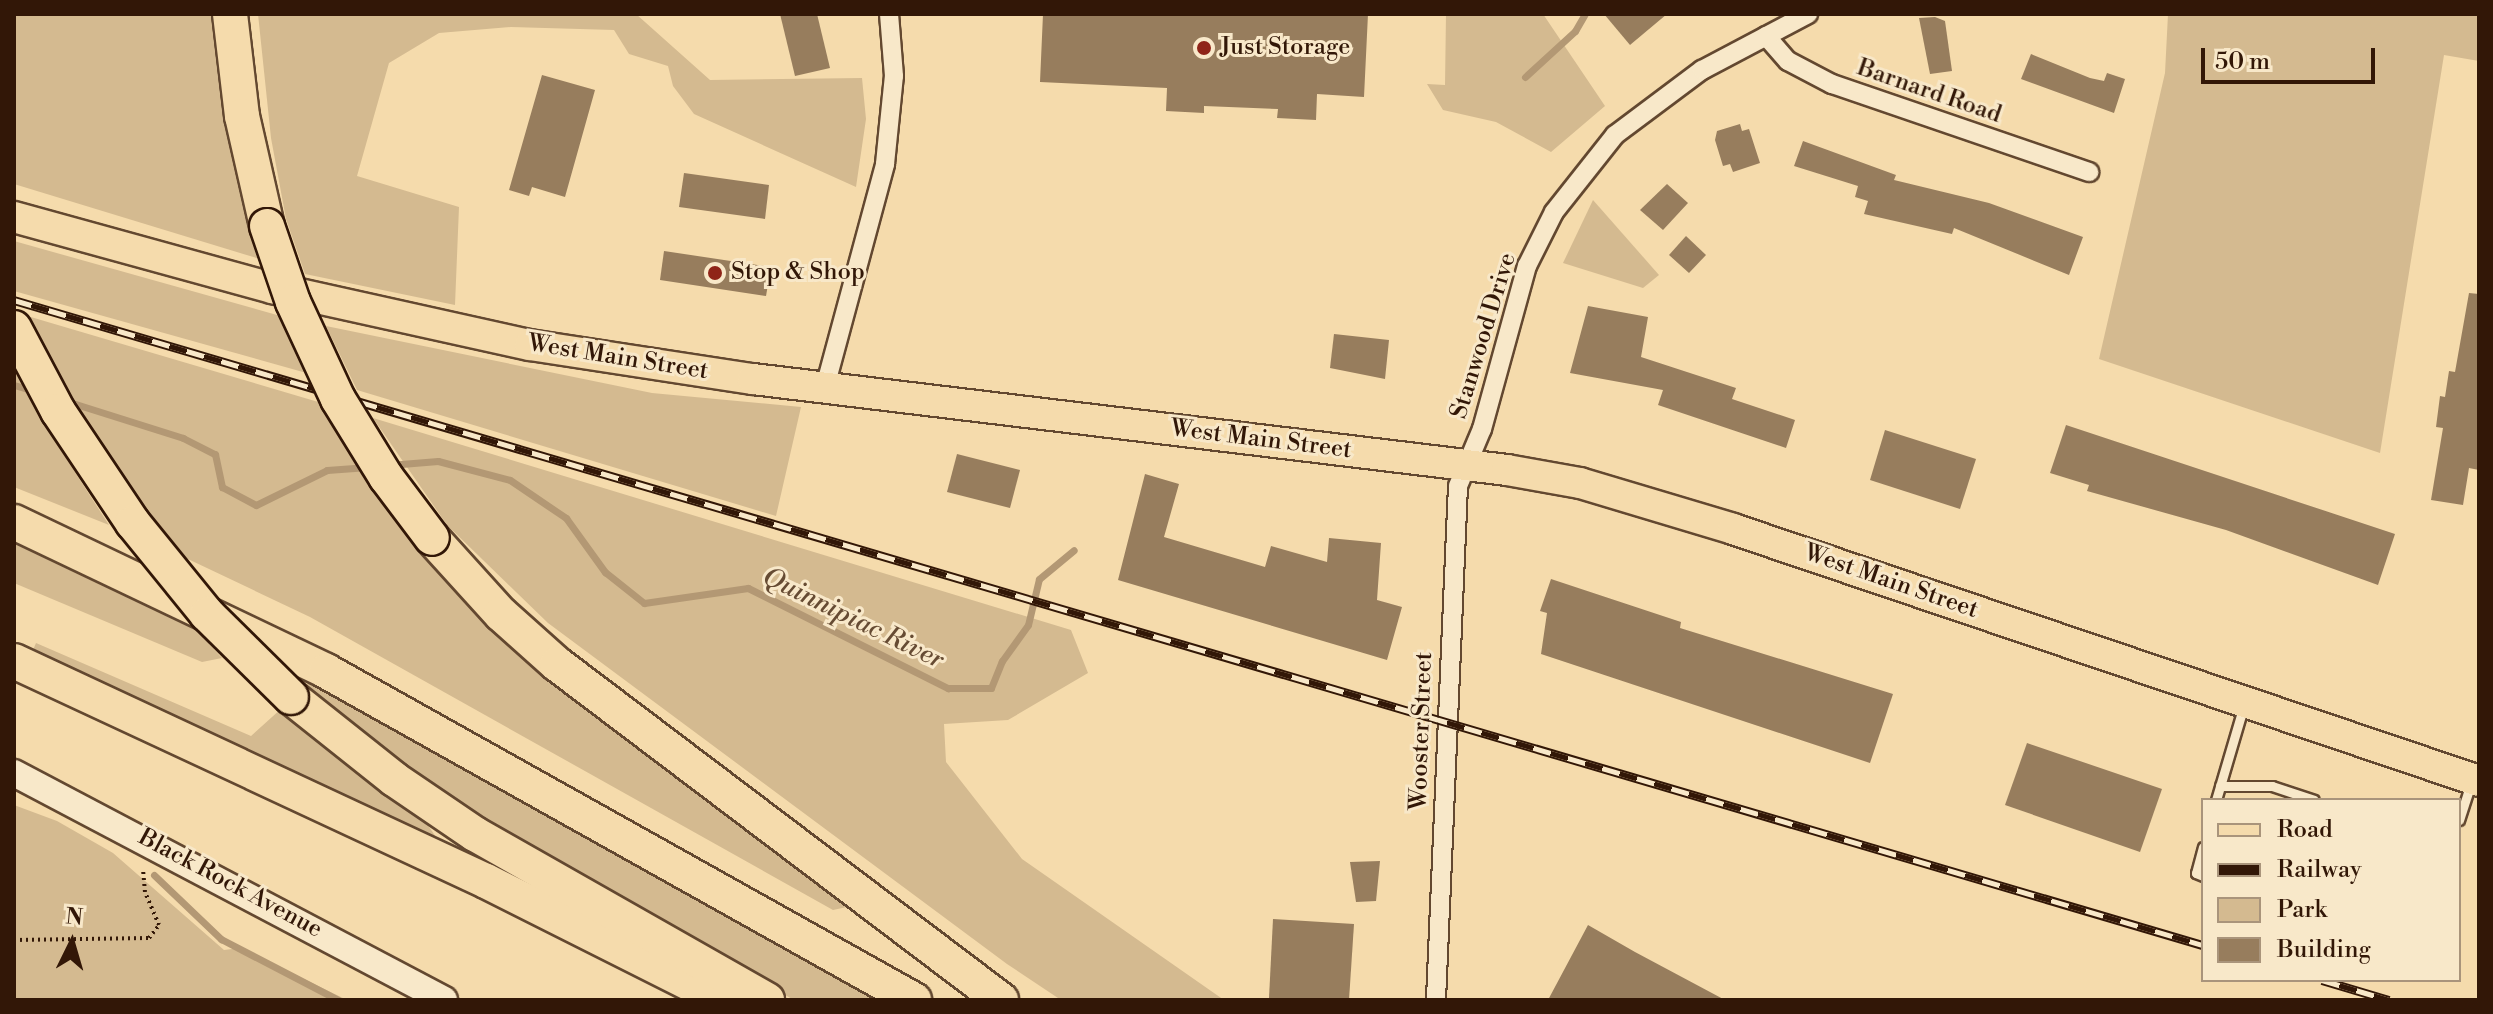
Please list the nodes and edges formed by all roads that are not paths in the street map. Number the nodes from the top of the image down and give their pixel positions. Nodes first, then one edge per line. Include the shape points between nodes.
1 (230, 14) edge
2 (889, 14) edge
3 (1808, 14) edge
4 (1766, 36) junction
5 (2089, 172) dead end
6 (14, 217) edge
7 (14, 328) edge
8 (825, 387) junction
9 (1464, 465) junction
10 (14, 522) edge
11 (14, 661) edge
12 (14, 685) edge
13 (2245, 702) junction
14 (14, 773) edge
15 (2476, 780) edge
16 (2220, 786) junction
17 (2217, 798) edge
18 (2308, 798) edge
19 (322, 805) junction
20 (2461, 815) edge
21 (444, 1000) edge
22 (723, 1000) edge
23 (767, 1000) edge
24 (914, 1000) edge
25 (1001, 1000) edge
26 (1436, 1000) edge

1 - 25 highway, bridge via 244,129 267,226 293,302 338,399 432,538 491,604 557,664
2 - 8 street via 894,89 885,164
3 - 4 street, Stanwood Drive
4 - 5 street, Barnard Road via 1788,61 1832,84
4 - 9 street, Stanwood Drive via 1702,70 1642,113 1570,188 1527,266 1482,429
6 - 8 main road, West Main Street via 402,319 566,351
7 - 23 highway, bridge via 66,424 133,523 207,614 291,697 376,766 475,834
8 - 9 main road, West Main Street
9 - 13 main road, West Main Street via 1550,477 1653,503
9 - 26 street, Wooster Street via 1455,508
10 - 24 highway via 179,596 326,671
11 - 19 highway
12 - 19 highway via 192,762
13 - 15 main road, West Main Street
13 - 16 lane
14 - 21 street, Black Rock Avenue
15 - 20 lane
16 - 17 lane
16 - 18 lane via 2272,786
19 - 22 highway

